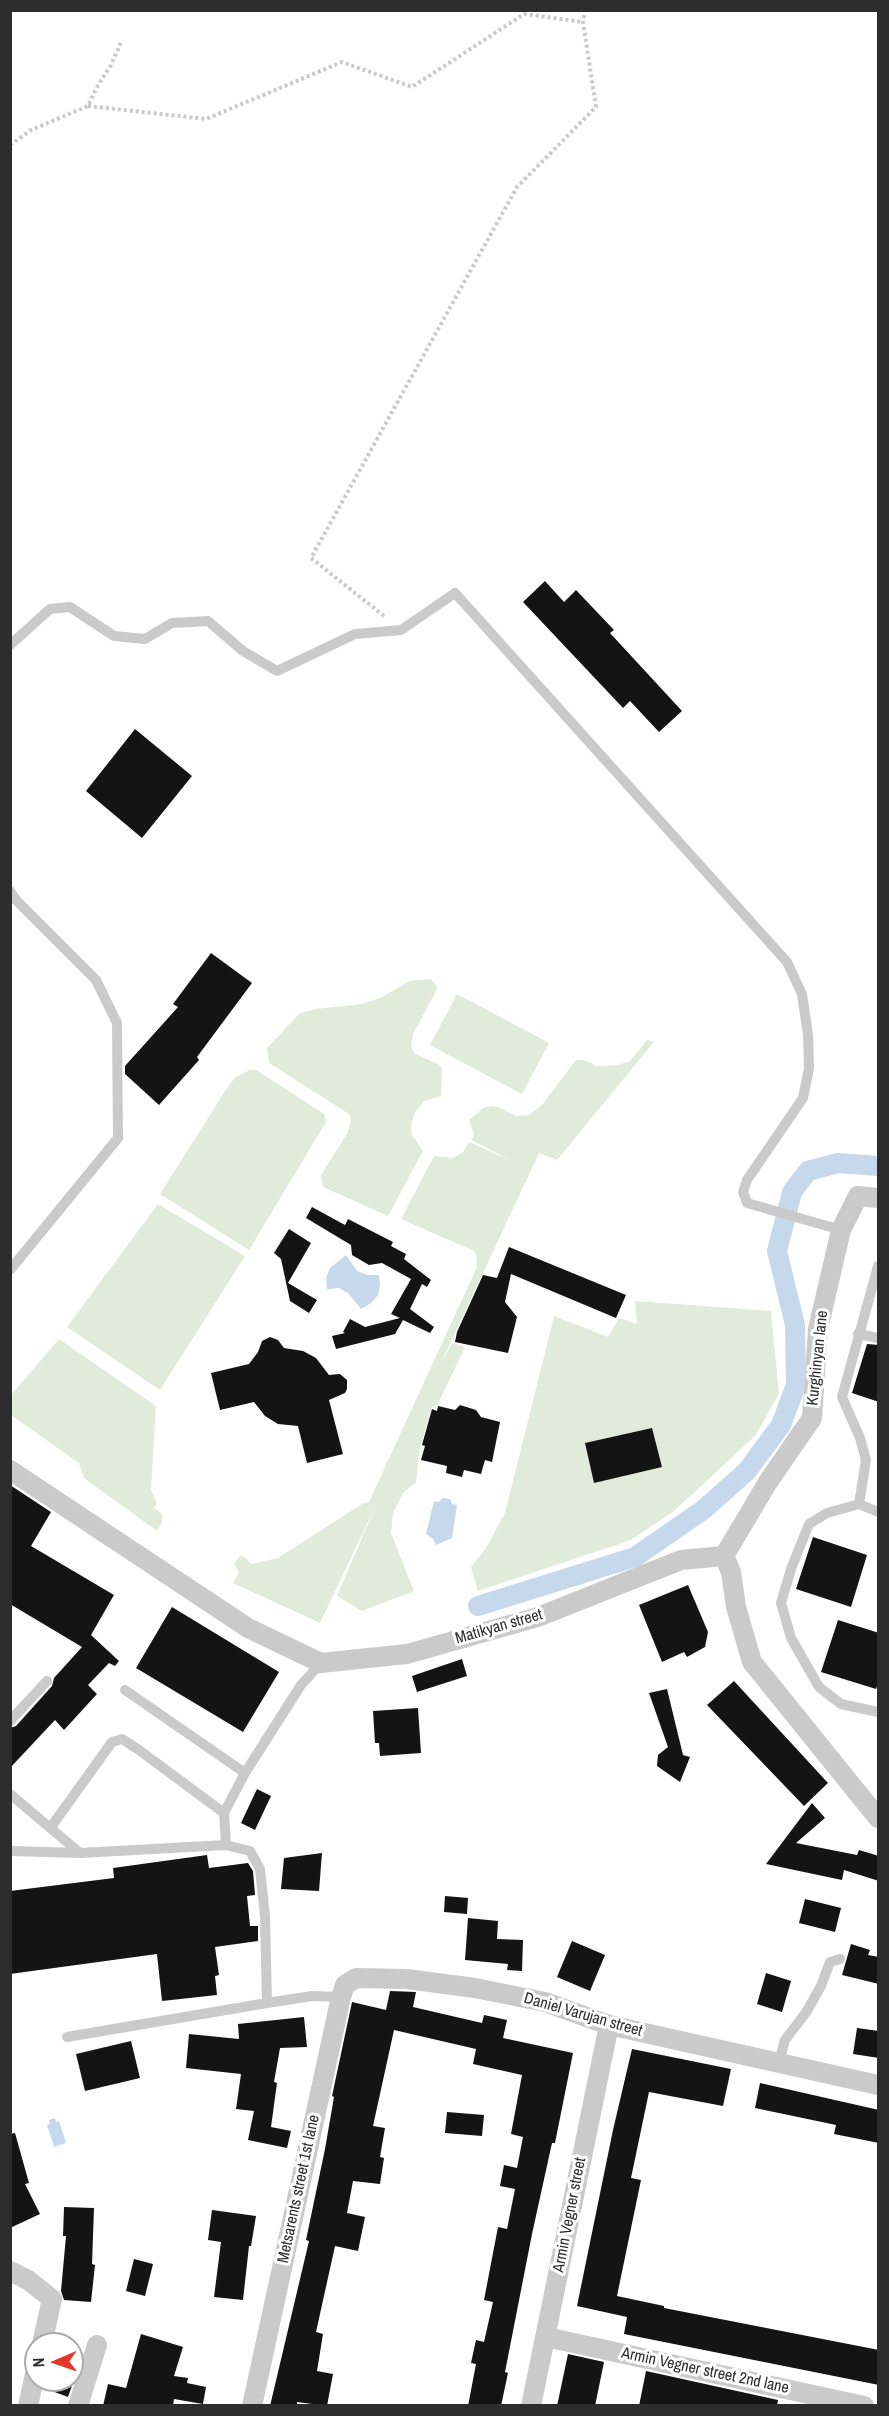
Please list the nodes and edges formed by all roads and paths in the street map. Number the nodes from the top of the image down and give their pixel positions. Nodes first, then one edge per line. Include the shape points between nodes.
1 (585, 10) edge
2 (583, 22) junction
3 (122, 40) dead end
4 (88, 106) junction
5 (10, 145) edge
6 (401, 630) junction
7 (10, 645) edge
8 (10, 891) edge
9 (879, 1198) edge
10 (841, 1230) junction
11 (879, 1266) edge
12 (10, 1270) edge
13 (858, 1334) junction
14 (879, 1338) edge
15 (10, 1470) edge
16 (859, 1504) junction
17 (879, 1512) edge
18 (724, 1556) junction
19 (321, 1663) junction
20 (47, 1682) dead end
21 (125, 1690) dead end
22 (879, 1712) edge
23 (10, 1721) edge
24 (245, 1773) junction
25 (10, 1794) edge
26 (224, 1813) junction
27 (879, 1818) edge
28 (51, 1827) junction
29 (226, 1845) junction
30 (10, 1851) edge
31 (80, 1853) junction
32 (840, 1959) dead end
33 (356, 1978) joint
34 (341, 1997) junction
35 (267, 2003) junction
36 (609, 2025) junction
37 (67, 2037) dead end
38 (779, 2062) junction
39 (879, 2085) edge
40 (10, 2271) edge
41 (45, 2332) edge
42 (546, 2337) junction
43 (97, 2345) dead end
44 (78, 2406) edge
45 (252, 2406) edge
46 (531, 2406) edge
47 (864, 2406) edge

1 - 2 path
2 - 4 path via 524,14 412,87 342,62 206,119
2 - 6 path via 596,106 517,187 311,558
3 - 4 path
4 - 5 path via 31,130
6 - 7 lane via 355,634 278,671 243,651 208,621 172,623 145,639 114,636 70,607 50,609
6 - 10 lane via 455,593 787,962 801,993 810,1068 803,1098 747,1180 743,1192 747,1203
8 - 12 lane via 96,980 117,1023 118,1138
9 - 10 street, Kurghinyan lane via 858,1196
10 - 18 street, Kurghinyan lane via 818,1329 812,1418
11 - 13 lane
13 - 14 lane
13 - 16 lane via 842,1397 867,1460
15 - 19 street via 248,1628
16 - 17 lane
16 - 22 lane via 827,1513 809,1524 781,1603 790,1638 819,1687 842,1704
18 - 19 street, Matikyan street via 681,1560 538,1617 407,1654
18 - 27 street via 752,1662
19 - 24 lane via 300,1685
20 - 23 lane
21 - 24 lane
24 - 26 lane
25 - 28 lane
26 - 28 lane via 122,1739 112,1742
26 - 29 lane
28 - 31 lane
29 - 31 lane
29 - 35 lane via 250,1851 260,1869
30 - 31 lane
32 - 38 lane via 830,1962 807,2011 785,2040
33 - 34 street, Metsarents street 1st lane via 345,1985
33 - 36 street, Daniel Varujan street via 407,1979 475,1988 545,2002
34 - 35 lane via 312,1996
34 - 45 street, Metsarents street 1st lane
35 - 37 lane
36 - 38 street, Daniel Varujan street
36 - 42 street, Armin Vegner street
38 - 39 street, Daniel Varujan street
40 - 41 street via 52,2299
42 - 46 street, Armin Vegner street
42 - 47 street, Armin Vegner street 2nd lane
43 - 44 street

